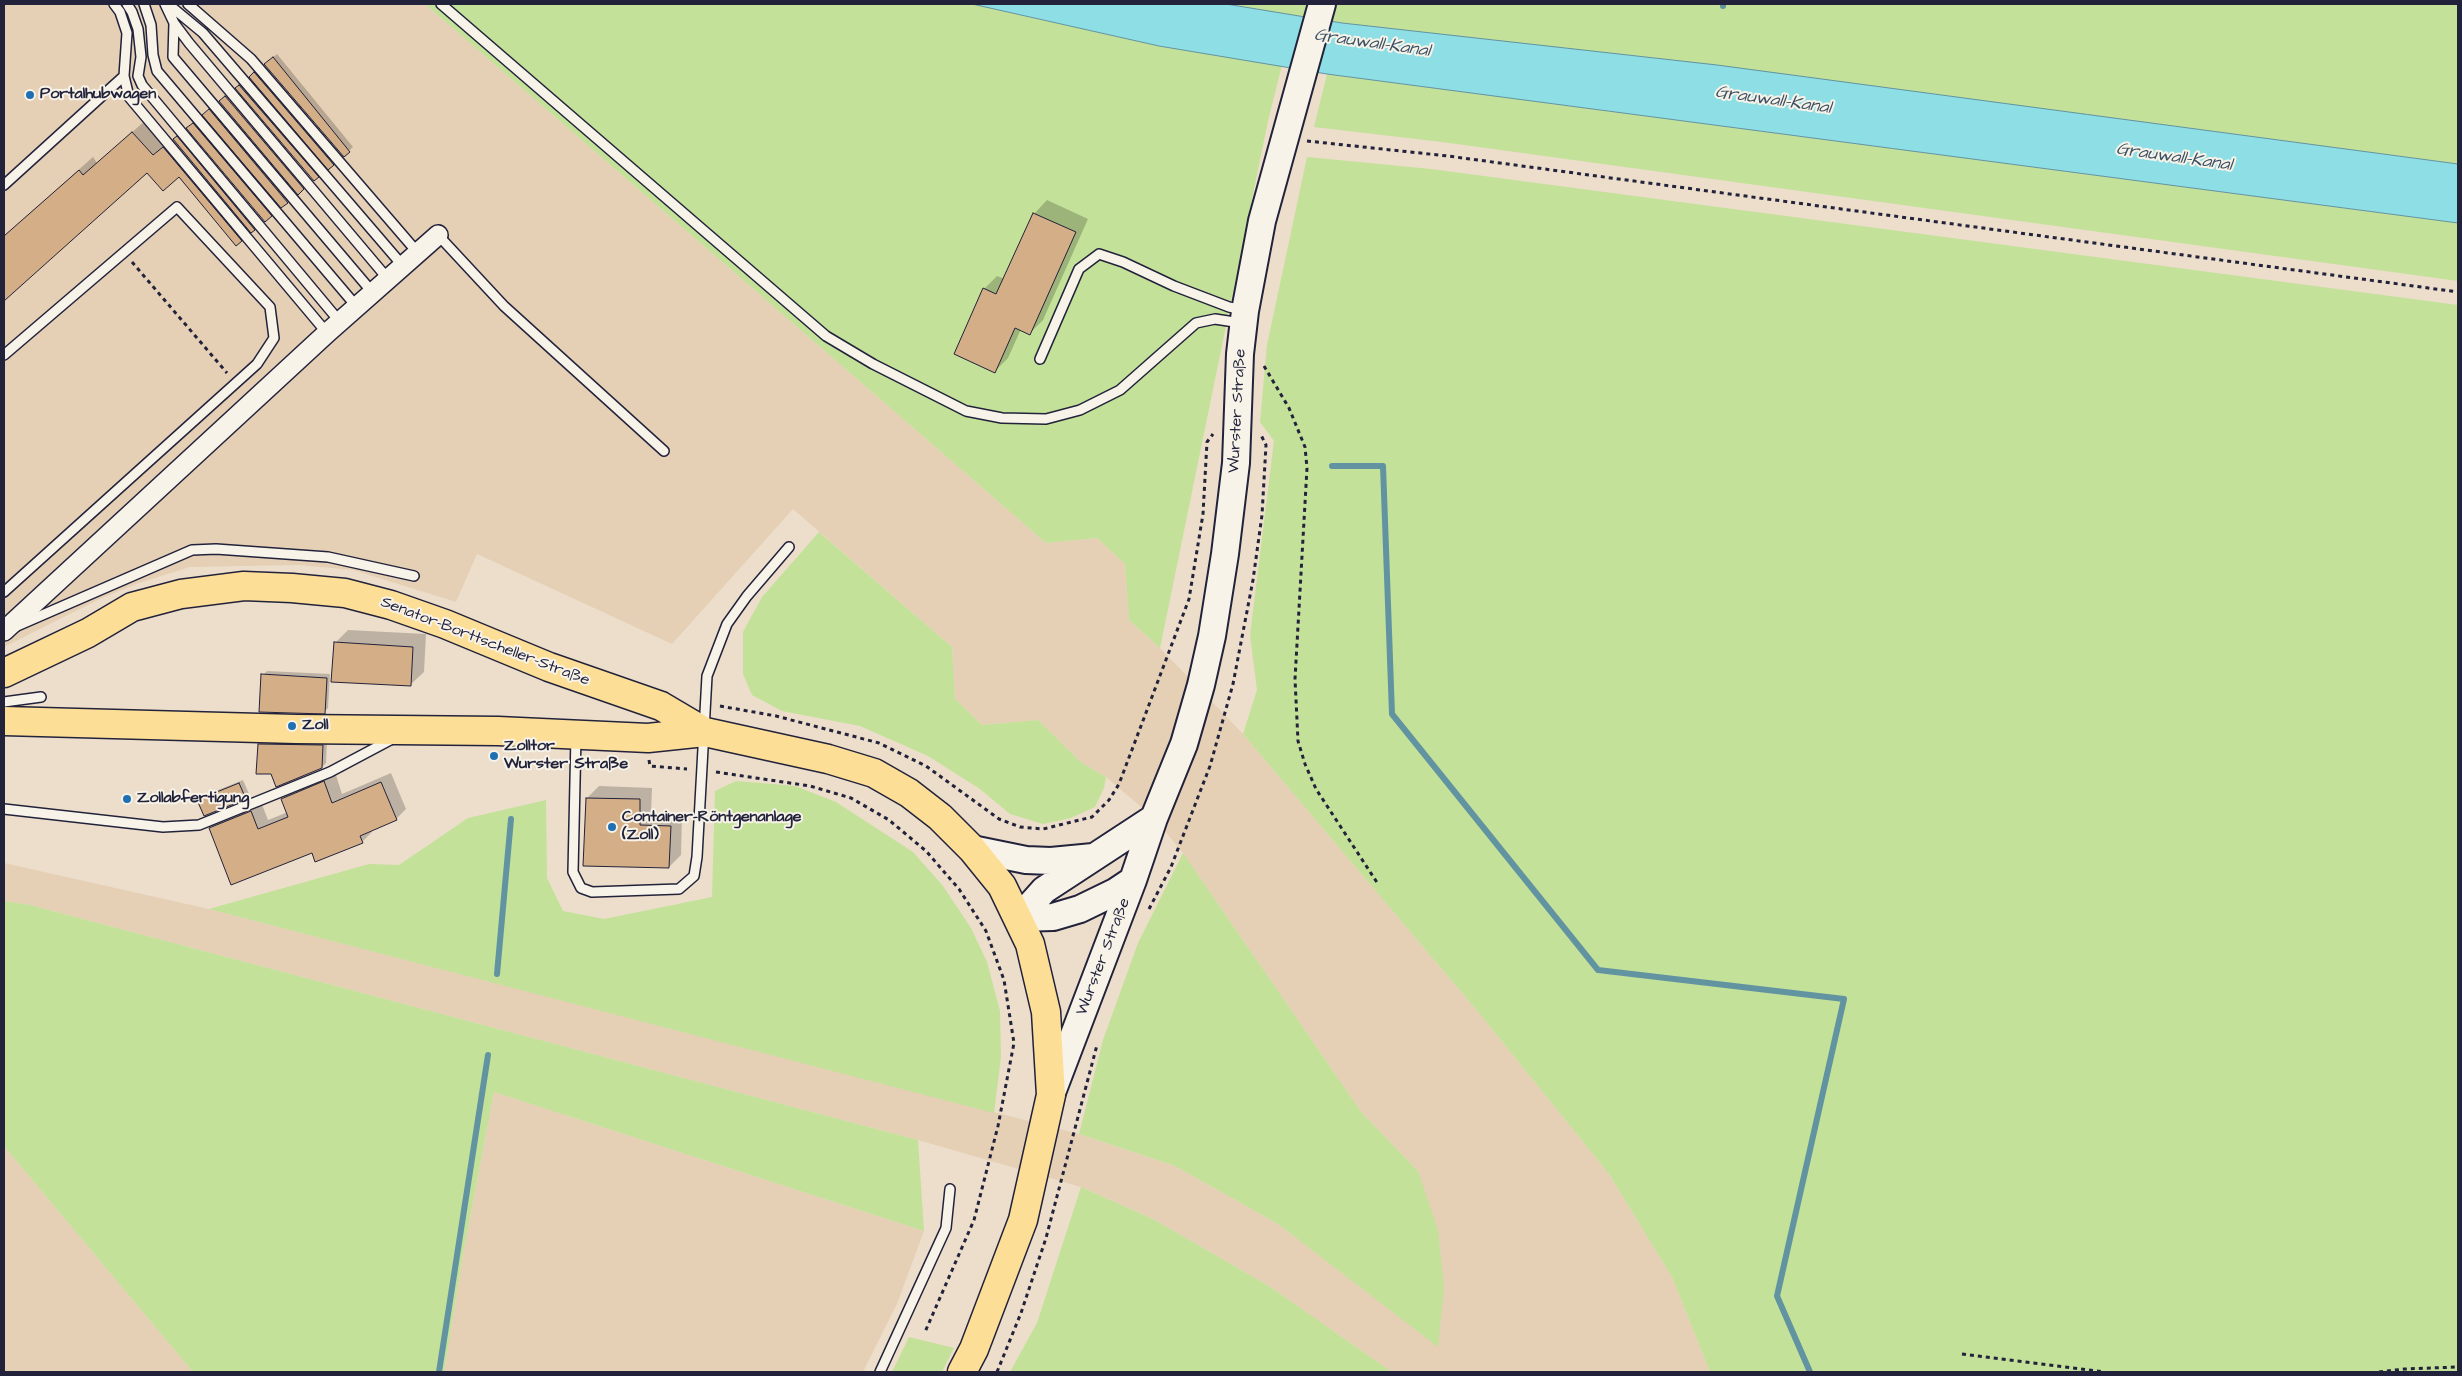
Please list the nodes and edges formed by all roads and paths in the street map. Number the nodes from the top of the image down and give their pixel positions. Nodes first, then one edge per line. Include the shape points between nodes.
1 (114, 4) edge
2 (126, 4) edge
3 (144, 4) edge
4 (167, 4) edge
5 (188, 4) edge
6 (441, 4) edge
7 (1322, 4) edge
8 (174, 23) junction
9 (124, 76) junction
10 (1284, 136) junction
11 (4, 185) edge
12 (438, 235) joint
13 (418, 252) junction
14 (123, 253) junction
15 (403, 266) junction
16 (388, 279) junction
17 (2458, 292) edge
18 (373, 293) junction
19 (357, 306) junction
20 (1244, 317) junction
21 (334, 327) junction
22 (1240, 354) junction
23 (4, 355) edge
24 (1040, 359) dead end
25 (236, 383) junction
26 (1219, 426) dead end
27 (664, 451) dead end
28 (789, 547) dead end
29 (414, 576) dead end
30 (4, 592) edge
31 (4, 632) edge
32 (4, 674) edge
33 (41, 697) dead end
34 (4, 702) edge
35 (706, 704) junction
36 (4, 721) edge
37 (412, 729) junction
38 (705, 732) junction
39 (576, 733) junction
40 (648, 738) junction
41 (702, 771) junction
42 (4, 810) edge
43 (1154, 818) junction
44 (972, 849) junction
45 (1093, 857) junction
46 (1133, 880) junction
47 (1378, 884) dead end
48 (1020, 918) junction
49 (1051, 1095) junction
50 (950, 1189) dead end
51 (925, 1332) dead end
52 (1962, 1354) dead end
53 (2458, 1367) edge
54 (880, 1372) edge
55 (962, 1372) edge
56 (2104, 1372) edge
57 (2379, 1372) edge

1 - 9 lane via 127,33
2 - 21 lane via 138,28 141,57 138,76 142,85
3 - 19 lane via 151,26 152,55 157,71
4 - 8 lane
4 - 15 lane via 203,33
5 - 13 lane via 251,59
6 - 20 lane via 826,336 966,411 1002,418 1046,419 1080,410 1120,390 1196,323
7 - 10 main road, Wurster Straße
8 - 16 lane
8 - 18 lane via 173,58
9 - 11 lane
9 - 21 lane via 129,97
10 - 17 path via 1301,141 1448,156
10 - 20 main road, Wurster Straße via 1262,221
12 - 13 street
12 - 27 lane via 504,306
13 - 15 street
14 - 23 lane
14 - 25 path
14 - 25 lane via 177,206 270,307 274,338 257,364
15 - 16 street
16 - 18 street
18 - 19 street
19 - 21 street
20 - 22 main road, Wurster Straße
20 - 24 lane via 1229,307 1099,254 1079,269
21 - 31 street
22 - 43 main road, Wurster Straße via 1236,463 1212,636 1184,744
22 - 47 path via 1257,357 1264,367 1289,408 1305,447 1307,468 1295,679 1298,741 1316,789
25 - 30 lane
26 - 35 path via 1208,442 1203,514 1189,599 1119,784 1092,817 1043,829 1020,826 999,818 926,766 879,743 776,716
28 - 35 lane via 727,624 708,676
29 - 31 lane via 328,557 192,550
32 - 38 main road, Senator-Borttscheller-Straße via 88,633 132,607 190,593 244,586 292,588 345,593 391,604 549,668 661,706
33 - 34 lane
35 - 38 lane
36 - 37 main road, Senator-Borttscheller-Straße
37 - 39 main road, Senator-Borttscheller-Straße
37 - 42 lane via 330,772 199,825 163,827
38 - 40 main road, Senator-Borttscheller-Straße
38 - 41 lane
38 - 44 main road, Senator-Borttscheller-Straße via 828,759 874,773 909,793
39 - 40 main road, Senator-Borttscheller-Straße
39 - 41 lane via 573,872 581,888 592,892 679,889 694,876
40 - 41 path via 650,766
41 - 51 path via 810,786 851,798 889,820 926,851 960,889 986,931 1004,980 1014,1043 998,1126 974,1220
43 - 45 main road
43 - 46 main road, Wurster Straße
44 - 45 main road via 1026,860
44 - 48 main road, Senator-Borttscheller-Straße via 1002,886
45 - 48 main road via 1044,890
46 - 48 main road via 1080,909 1054,917
46 - 49 main road, Wurster Straße
48 - 49 main road, Wurster Straße via 1030,944 1046,1012
49 - 55 main road, Wurster Straße via 1023,1220 974,1349
50 - 54 lane via 946,1228
52 - 56 path
53 - 57 path

